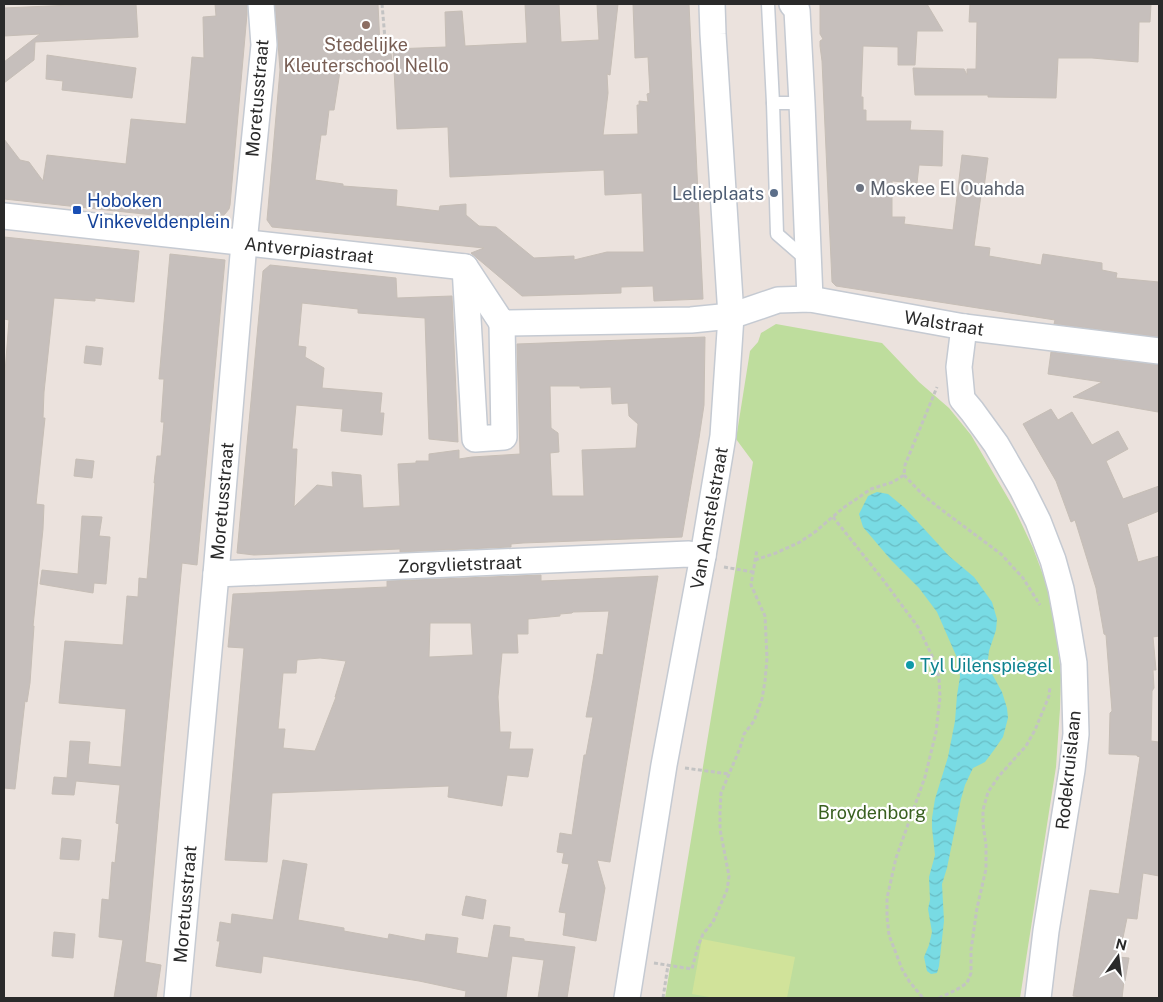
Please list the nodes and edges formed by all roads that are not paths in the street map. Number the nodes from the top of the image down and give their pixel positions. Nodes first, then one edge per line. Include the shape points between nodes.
1 (261, 4) edge
2 (712, 4) edge
3 (728, 4) edge
4 (768, 4) edge
5 (792, 4) edge
6 (773, 103) junction
7 (802, 103) junction
8 (4, 216) edge
9 (244, 242) junction
10 (808, 261) junction
11 (465, 267) junction
12 (810, 300) junction
13 (731, 316) junction
14 (502, 322) junction
15 (964, 327) junction
16 (1159, 351) edge
17 (702, 559) junction
18 (216, 574) junction
19 (177, 998) edge
20 (627, 998) edge
21 (1038, 998) edge

1 - 9 street, Moretusstraat via 264,45
2 - 3 street
2 - 13 street, Van Amstelstraat
4 - 6 lane
5 - 7 street via 797,10
6 - 7 lane
6 - 10 lane via 777,234
7 - 10 street
8 - 9 street, Antverpiastraat
9 - 11 street, Antverpiastraat
9 - 18 street, Moretusstraat
10 - 12 street
11 - 14 street
11 - 14 street via 475,439 504,437
12 - 13 street, Walstraat via 778,300
12 - 15 street, Walstraat
13 - 14 street via 691,320
13 - 17 street, Van Amstelstraat via 723,436
15 - 16 street, Walstraat
15 - 21 street, Rodekruislaan via 959,367 962,400 996,444 1038,521 1061,589 1074,664 1076,734
17 - 18 street, Zorgvlietstraat via 689,554
17 - 20 street, Van Amstelstraat via 664,765
18 - 19 street, Moretusstraat

